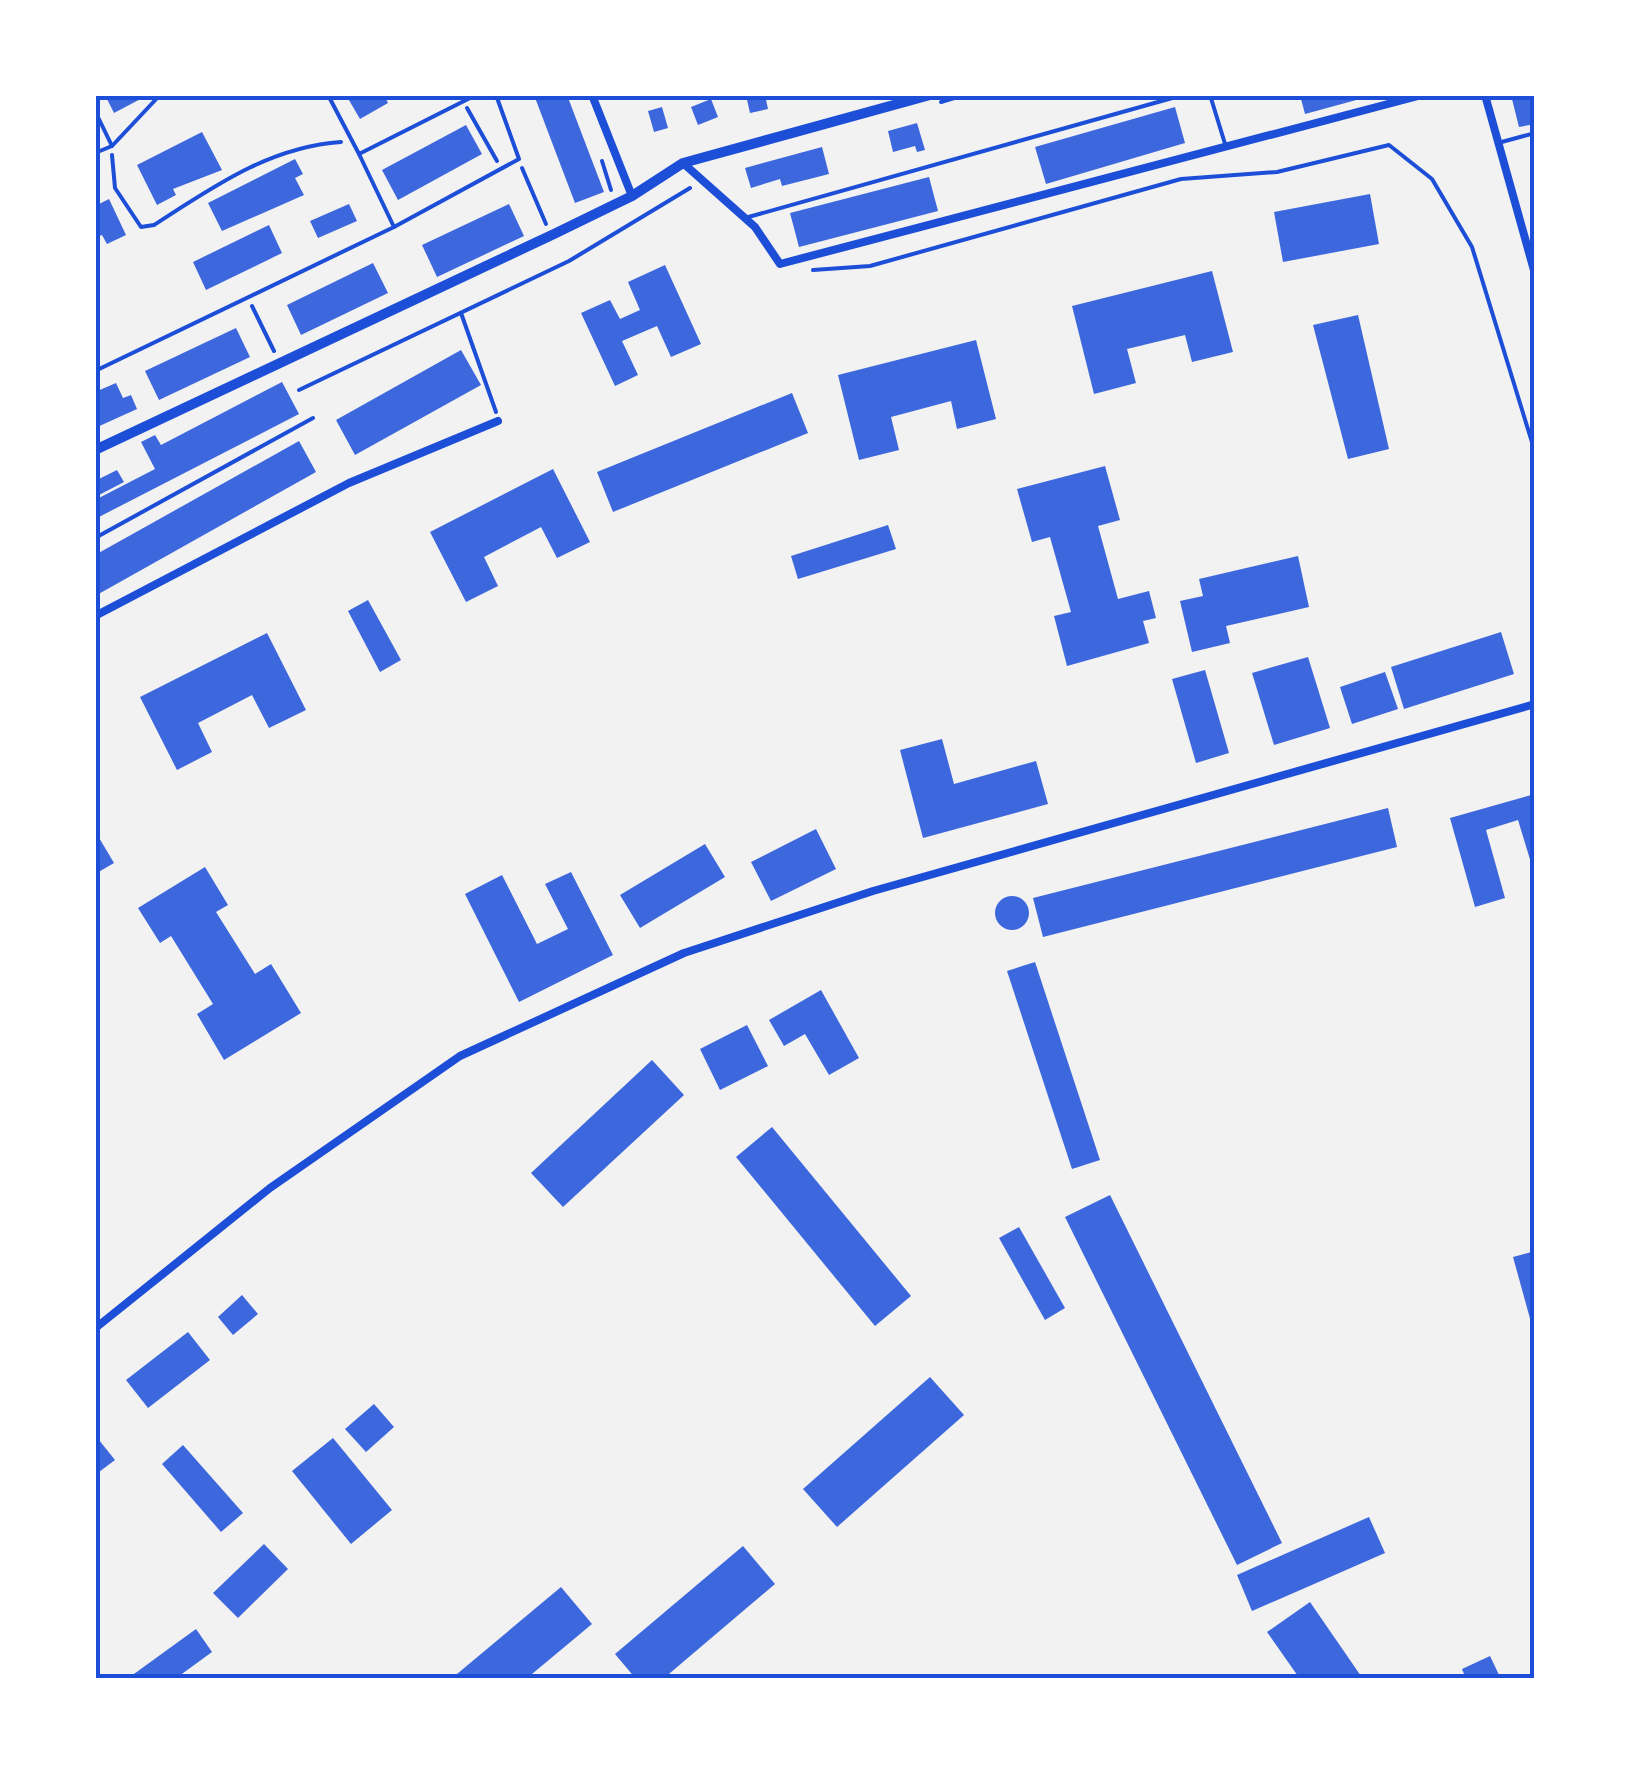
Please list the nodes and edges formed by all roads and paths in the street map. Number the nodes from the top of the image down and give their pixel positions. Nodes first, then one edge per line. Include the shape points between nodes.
1 (160, 95) edge
2 (328, 95) edge
3 (476, 95) edge
4 (496, 95) edge
5 (592, 95) edge
6 (930, 95) edge
7 (1183, 95) edge
8 (1210, 95) edge
9 (1422, 95) edge
10 (1485, 95) edge
11 (463, 102) junction
12 (95, 111) edge
13 (1535, 133) edge
14 (353, 141) junction
15 (1498, 143) junction
16 (112, 146) junction
17 (1226, 147) junction
18 (95, 153) edge
19 (360, 154) junction
20 (519, 159) junction
21 (602, 159) dead end
22 (683, 164) junction
23 (502, 169) junction
24 (703, 180) junction
25 (612, 196) dead end
26 (632, 196) junction
27 (745, 218) junction
28 (394, 227) junction
29 (551, 236) junction
30 (811, 270) dead end
31 (1535, 274) edge
32 (247, 297) junction
33 (461, 313) junction
34 (274, 351) dead end
35 (95, 371) edge
36 (299, 390) dead end
37 (313, 418) dead end
38 (498, 421) joint
39 (95, 450) edge
40 (1535, 452) edge
41 (95, 538) edge
42 (95, 616) edge
43 (1535, 704) edge
44 (98, 1326) dead end

1 - 16 lane
2 - 14 lane
3 - 11 lane
4 - 20 lane
5 - 26 street
6 - 22 street
7 - 27 lane
8 - 17 lane
9 - 17 street
10 - 15 street
11 - 19 lane
11 - 23 path
12 - 16 lane
13 - 15 lane
14 - 16 path via 312,144 256,162 154,225 141,226 115,188
14 - 19 lane
15 - 31 street
16 - 18 lane
17 - 27 street via 780,264
19 - 28 lane
20 - 23 lane
20 - 29 path
21 - 25 path
22 - 24 street
22 - 26 street
23 - 28 lane
24 - 27 street
24 - 33 path via 568,261
26 - 29 street
28 - 32 lane
29 - 39 street
30 - 40 path via 870,266 1181,180 1277,172 1389,145 1432,179 1472,246
32 - 34 path
32 - 35 lane
33 - 36 path
33 - 38 path
37 - 41 lane
38 - 42 street via 349,483
43 - 44 street via 892,885 684,952 460,1056 270,1188

